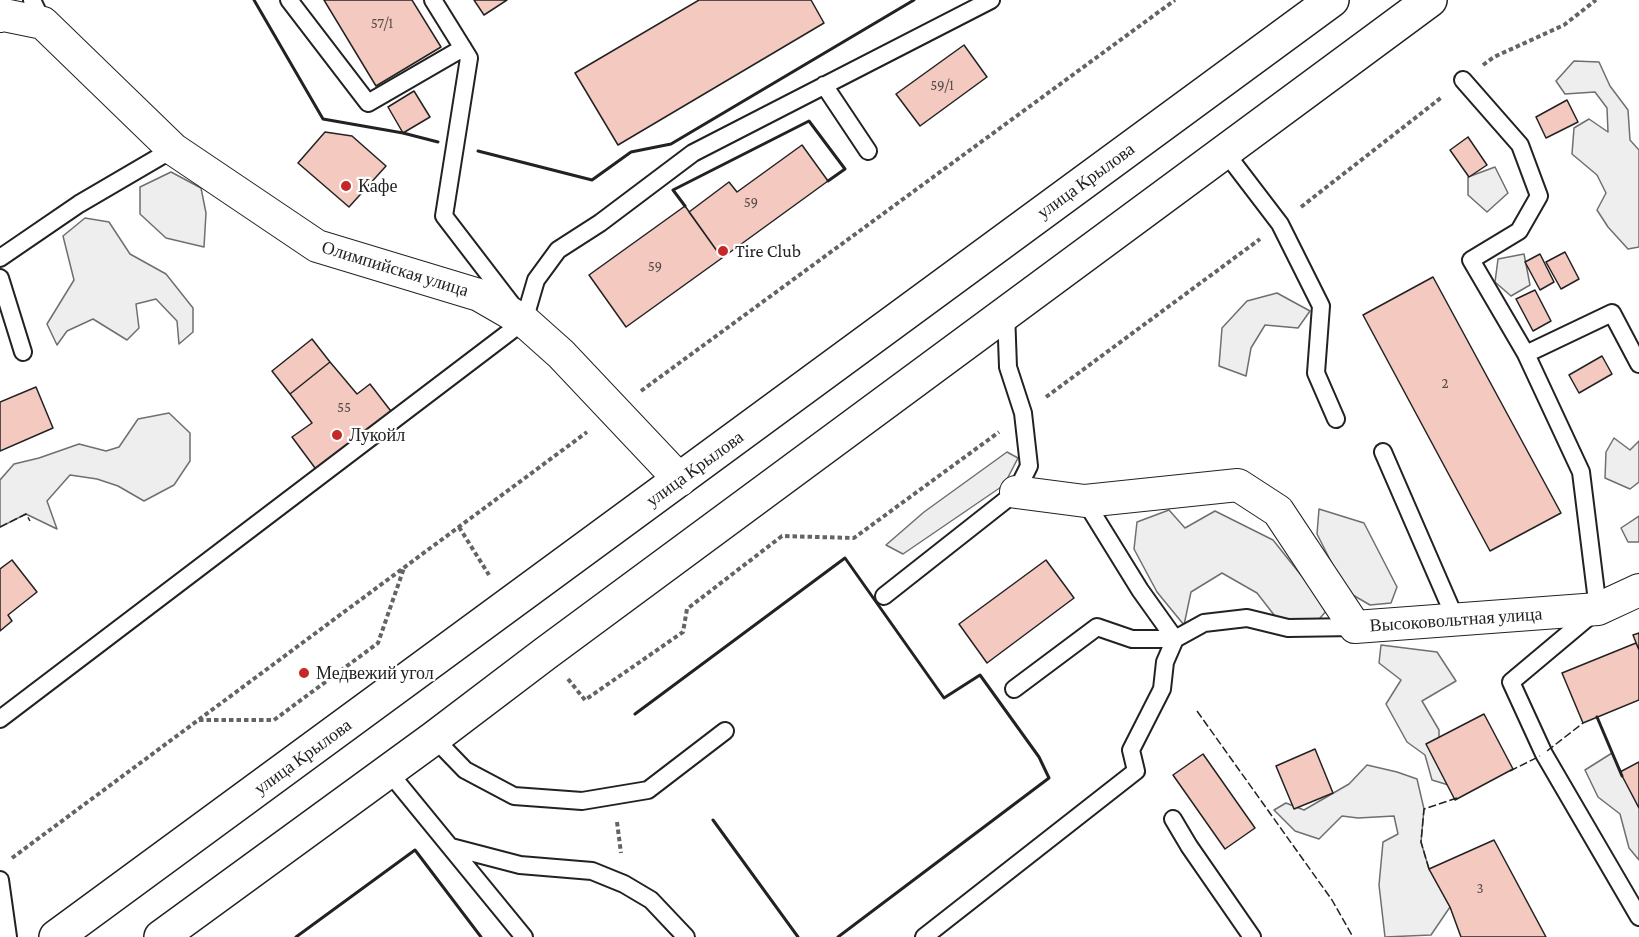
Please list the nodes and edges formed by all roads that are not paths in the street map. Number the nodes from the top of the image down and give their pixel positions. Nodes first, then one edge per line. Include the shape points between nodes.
1 (289, 0) edge
2 (433, 0) edge
3 (991, 0) edge
4 (1332, 0) edge
5 (1430, 0) edge
6 (38, 12) edge
7 (0, 16) edge
8 (463, 48) junction
9 (1463, 80) road end
10 (824, 85) junction
11 (173, 149) junction
12 (868, 152) dead end
13 (1226, 152) junction
14 (0, 258) edge
15 (0, 278) edge
16 (1006, 312) junction
17 (524, 321) junction
18 (23, 352) dead end
19 (1526, 354) junction
20 (1639, 364) edge
21 (1336, 418) dead end
22 (1383, 452) dead end
23 (680, 480) junction
24 (1016, 492) junction
25 (1085, 501) junction
26 (1639, 590) edge
27 (884, 596) dead end
28 (1598, 609) junction
29 (1456, 620) junction
30 (1355, 627) junction
31 (1175, 639) junction
32 (1014, 688) dead end
33 (3, 714) edge
34 (725, 731) dead end
35 (434, 738) junction
36 (388, 771) junction
37 (1173, 819) dead end
38 (450, 848) junction
39 (0, 880) edge
40 (1639, 917) edge
41 (8, 937) edge
42 (56, 937) edge
43 (161, 937) edge
44 (524, 937) edge
45 (686, 937) edge
46 (924, 937) edge
47 (1252, 937) edge

1 - 8 lane via 368,103
2 - 8 lane
3 - 10 lane
4 - 23 main road, улица Крылова
5 - 13 main road
6 - 7 street, Олимпийская улица
6 - 11 street, Олимпийская улица
8 - 17 lane via 469,58 444,216
9 - 19 lane via 1520,145 1539,196 1519,231 1471,260
10 - 12 lane
10 - 17 lane via 693,153 600,224 558,250 536,280
11 - 14 lane via 79,204
11 - 17 street, Олимпийская улица via 317,246 479,294
13 - 16 main road
13 - 21 lane via 1280,224 1321,306 1316,374
15 - 18 lane
16 - 24 lane via 1008,367 1023,414 1029,466
16 - 35 main road
17 - 23 street, Олимпийская улица via 561,354
17 - 33 lane
19 - 20 lane via 1612,313
19 - 28 lane via 1581,472
22 - 29 lane
23 - 42 main road, улица Крылова
24 - 25 street, Высоковольтная улица
24 - 27 lane
25 - 30 street, Высоковольтная улица via 1238,485 1278,511
25 - 31 lane
26 - 28 street, Высоковольтная улица
28 - 29 street, Высоковольтная улица
28 - 40 lane via 1511,682 1544,754
29 - 30 street, Высоковольтная улица
30 - 31 lane via 1288,628 1247,618 1204,623
31 - 32 lane via 1132,639 1096,627
31 - 46 lane via 1165,662 1162,689 1131,750 1136,771
34 - 35 lane via 648,790 582,801 514,796 465,770
35 - 36 main road
36 - 38 lane
36 - 43 main road
37 - 47 lane
38 - 44 lane
38 - 45 lane via 520,865 592,871 651,900
39 - 41 lane

